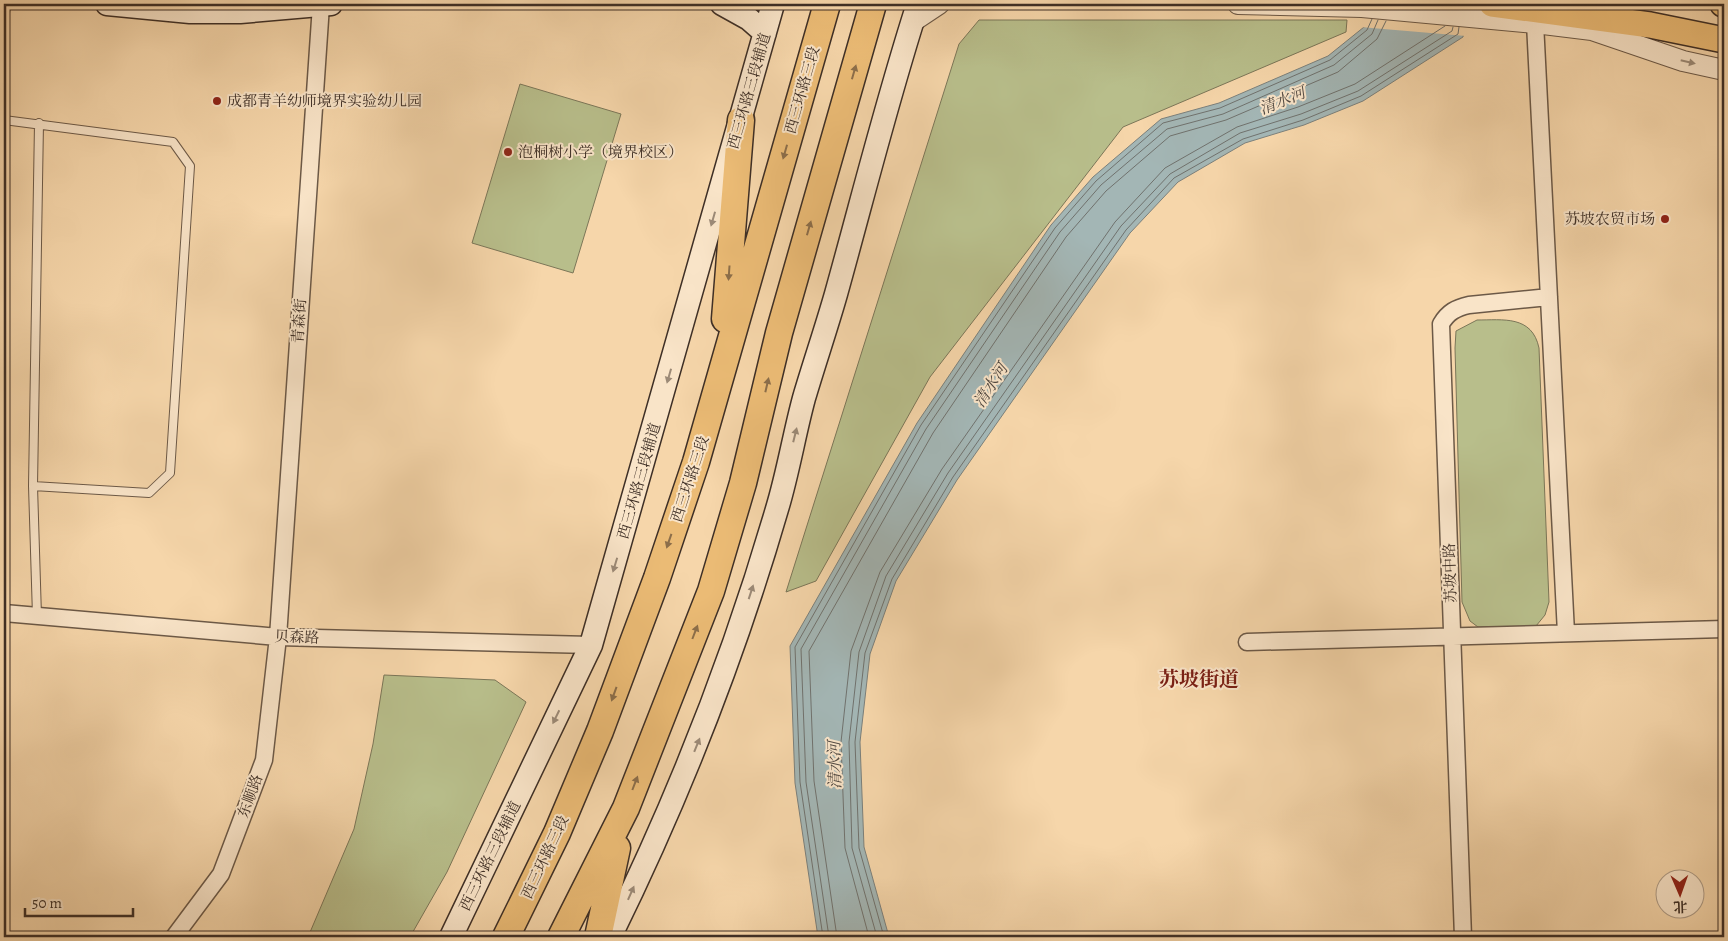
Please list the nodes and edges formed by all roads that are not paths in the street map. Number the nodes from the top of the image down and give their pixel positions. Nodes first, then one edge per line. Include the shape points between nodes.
1 (6, 4) edge
2 (106, 4) edge
3 (326, 4) edge
4 (722, 4) edge
5 (773, 4) edge
6 (827, 4) edge
7 (873, 4) edge
8 (939, 4) edge
9 (1238, 4) edge
10 (1492, 4) edge
11 (1618, 4) edge
12 (916, 13) edge
13 (4, 22) edge
14 (1535, 23) junction
15 (1724, 24) edge
16 (1592, 30) junction
17 (765, 33) junction
18 (1724, 40) edge
19 (1724, 55) edge
20 (1724, 70) edge
21 (4, 120) edge
22 (741, 120) junction
23 (39, 123) junction
24 (1549, 297) junction
25 (720, 376) junction
26 (33, 486) junction
27 (4, 613) edge
28 (37, 616) junction
29 (1724, 629) edge
30 (1566, 633) junction
31 (1452, 636) junction
32 (278, 637) junction
33 (1248, 642) dead end
34 (591, 644) junction
35 (626, 808) junction
36 (557, 833) junction
37 (174, 937) edge
38 (451, 937) edge
39 (486, 937) edge
40 (506, 937) edge
41 (561, 937) edge
42 (598, 937) edge
43 (610, 937) edge
44 (1463, 937) edge

1 - 13 lane
2 - 3 main road via 190,12 240,12
3 - 32 street, 青森街
4 - 17 main road via 749,19
5 - 17 main road, 西三环路三段辅道
6 -> 25 highway, 西三环路三段
35 -> 7 highway via 710,591 743,483 779,333
8 - 12 street
9 - 14 street via 1362,7
10 - 18 main road via 1650,25
11 - 15 main road
43 -> 12 main road via 684,777 715,700 754,583
14 - 16 street
14 - 24 street
16 - 19 main road
16 -> 20 street via 1683,61
17 - 22 main road, 西三环路三段辅道
21 - 23 lane
22 -> 25 highway
22 -> 34 main road, 西三环路三段辅道
23 - 26 lane
23 - 26 lane via 174,142 190,166 170,473 149,493
24 - 30 street
24 - 31 street, 苏坡中路 via 1456,308 1441,324
25 -> 36 highway, 西三环路三段 via 696,462 657,578 604,722
26 - 28 lane
27 - 28 street, 贝森路
28 - 32 street, 贝森路
29 - 30 street
30 - 31 street
31 - 33 street
31 - 44 street, 苏坡中路
32 - 34 street, 贝森路
32 - 37 street, 东顺路 via 264,760 222,874
34 -> 38 main road, 西三环路三段辅道
35 - 41 highway
35 - 42 highway
36 - 39 highway
36 - 40 highway, 西三环路三段

